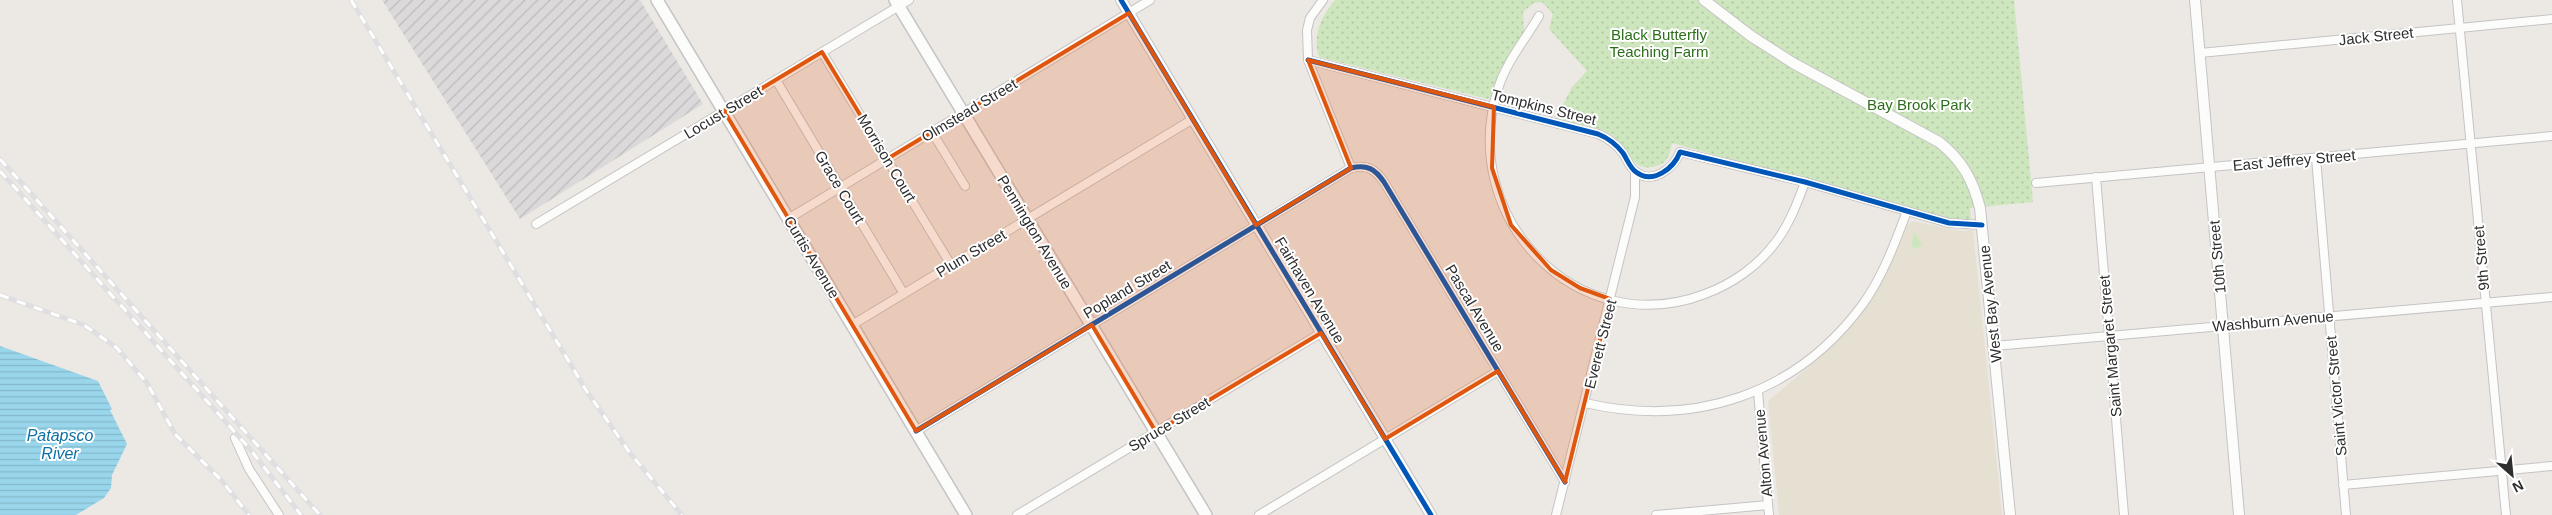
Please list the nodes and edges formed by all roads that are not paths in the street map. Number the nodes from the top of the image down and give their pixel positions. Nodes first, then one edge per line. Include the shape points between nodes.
1 (1121, 0) edge
2 (1150, 0) edge
3 (1323, 0) edge
4 (1704, 0) edge
5 (2195, 0) edge
6 (2457, 0) edge
7 (661, 2) edge
8 (901, 2) edge
9 (1129, 13) junction
10 (1539, 16) dead end
11 (2552, 19) edge
12 (2460, 28) junction
13 (822, 52) junction
14 (2200, 53) junction
15 (1308, 60) junction
16 (776, 80) junction
17 (1494, 107) junction
18 (724, 111) junction
19 (964, 113) junction
20 (1192, 119) junction
21 (932, 132) junction
22 (2552, 136) edge
23 (2471, 144) junction
24 (2316, 158) junction
25 (887, 159) junction
26 (2210, 167) junction
27 (1351, 168) junction
28 (1635, 172) junction
29 (2096, 178) junction
30 (1806, 182) junction
31 (2036, 183) dead end
32 (965, 186) dead end
33 (840, 187) junction
34 (1907, 212) junction
35 (788, 219) junction
36 (1028, 219) junction
37 (536, 224) dead end
38 (1982, 224) junction
39 (1256, 225) junction
40 (951, 265) junction
41 (904, 294) junction
42 (2552, 296) edge
43 (1610, 299) junction
44 (2486, 303) junction
45 (2329, 316) junction
46 (852, 325) junction
47 (1092, 325) junction
48 (2223, 326) junction
49 (1321, 333) junction
50 (2109, 336) junction
51 (1994, 346) junction
52 (1498, 370) junction
53 (1758, 392) junction
54 (1585, 403) junction
55 (916, 431) junction
56 (1156, 432) junction
57 (234, 438) dead end
58 (1385, 439) junction
59 (2552, 466) edge
60 (2502, 470) junction
61 (1565, 482) junction
62 (2343, 485) junction
63 (1768, 504) junction
64 (279, 515) edge
65 (966, 515) edge
66 (1017, 515) edge
67 (1206, 515) edge
68 (1259, 515) edge
69 (1431, 515) edge
70 (1556, 515) edge
71 (1656, 515) edge
72 (1769, 515) edge
73 (2010, 515) edge
74 (2124, 515) edge
75 (2239, 515) edge
76 (2346, 515) edge
77 (2506, 515) edge

1 - 9 street, Fairhaven Avenue
2 - 9 street, Olmstead Street
3 - 15 street via 1310,18 1307,30
4 - 38 street, West Bay Avenue via 1750,36 1793,63 1922,131 1952,153 1970,178
5 - 14 street, 10th Street
6 - 12 street, 9th Street
7 - 18 main road, Curtis Avenue
8 - 13 street, Locust Street
8 - 19 main road, Pennington Avenue
9 - 19 street, Olmstead Street
9 - 20 street, Fairhaven Avenue
10 - 17 street via 1503,75
11 - 12 street, Jack Street
12 - 14 street, Jack Street
12 - 23 street, 9th Street
13 - 16 street, Locust Street
13 - 25 street, Morrison Court
14 - 26 street, 10th Street
15 - 17 street, Tompkins Street
15 - 27 street
16 - 18 street, Locust Street
16 - 33 street, Grace Court
17 - 28 street, Tompkins Street via 1607,137
17 - 43 street via 1492,168 1502,206 1511,225 1552,270 1580,288
18 - 35 main road, Curtis Avenue
18 - 37 street, Locust Street
19 - 21 street, Olmstead Street
19 - 36 main road, Pennington Avenue
20 - 36 street, Plum Street
20 - 39 street, Fairhaven Avenue
21 - 25 street, Olmstead Street
21 - 32 street
22 - 23 street, East Jeffrey Street
23 - 24 street, East Jeffrey Street
23 - 44 street, 9th Street
24 - 26 street, East Jeffrey Street
24 - 45 street, Saint Victor Street
25 - 33 street, Olmstead Street
25 - 40 street, Morrison Court
26 - 29 street, East Jeffrey Street
26 - 48 street, 10th Street
27 - 39 street, Popland Street
27 - 52 street, Pascal Avenue via 1367,166 1384,182
28 - 30 street via 1649,176 1666,172 1680,152
28 - 43 street, Everett Street via 1635,197
29 - 31 street, East Jeffrey Street
29 - 50 street, Saint Margaret Street
30 - 34 street
30 - 43 street via 1786,228 1774,245 1757,262 1717,290 1674,303 1652,305
33 - 35 street, Olmstead Street
33 - 41 street, Grace Court
34 - 38 street via 1961,226
34 - 53 street via 1893,250 1864,303 1817,354 1797,370
35 - 46 main road, Curtis Avenue
36 - 40 street, Plum Street
36 - 47 main road, Pennington Avenue
38 - 51 street, West Bay Avenue
39 - 47 street, Popland Street
39 - 49 street, Fairhaven Avenue
40 - 41 street, Plum Street
41 - 46 street, Plum Street
42 - 44 street, Washburn Avenue
43 - 54 street, Everett Street
44 - 45 street, Washburn Avenue
44 - 60 street, 9th Street
45 - 48 street, Washburn Avenue
45 - 62 street, Saint Victor Street
46 - 55 main road, Curtis Avenue
47 - 55 street, Popland Street
47 - 56 main road, Pennington Avenue
48 - 50 street, Washburn Avenue
48 - 75 street, 10th Street
49 - 56 street, Spruce Street
49 - 58 street, Fairhaven Avenue
50 - 51 street, Washburn Avenue
50 - 74 street, Saint Margaret Street
51 - 73 street, West Bay Avenue
52 - 58 street
52 - 61 street, Pascal Avenue
53 - 54 street via 1678,410 1629,411
53 - 63 street, Alton Avenue
54 - 61 street, Everett Street
55 - 65 main road, Curtis Avenue
56 - 66 street, Spruce Street
56 - 67 main road, Pennington Avenue
57 - 64 street via 249,469
58 - 68 street
58 - 69 street, Fairhaven Avenue
59 - 60 street
60 - 62 street
60 - 77 street, 9th Street
61 - 70 street, Everett Street
62 - 76 street, Saint Victor Street
63 - 71 street
63 - 72 street, Alton Avenue

